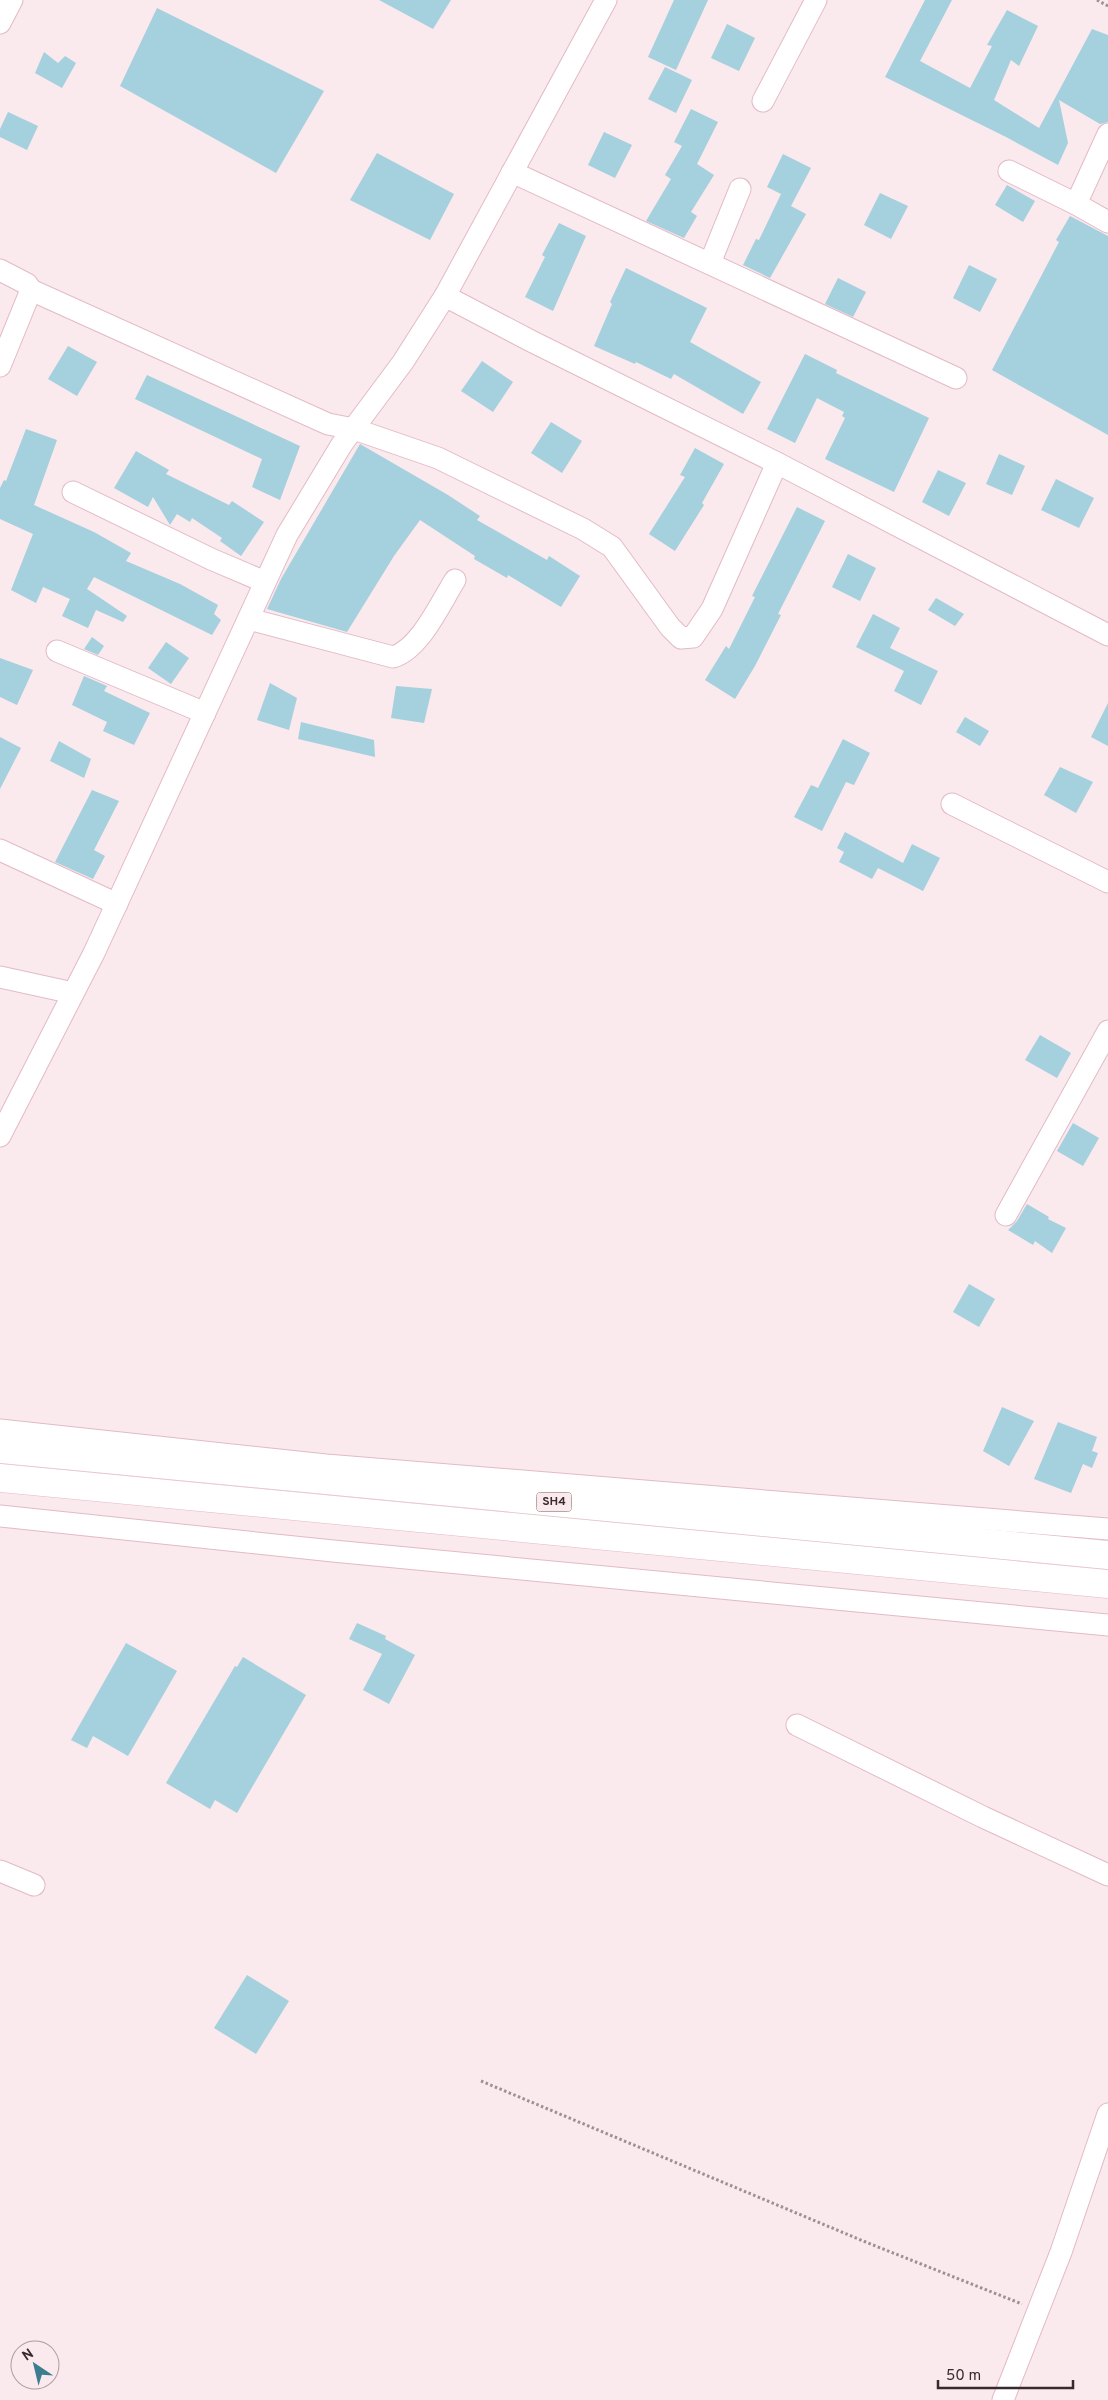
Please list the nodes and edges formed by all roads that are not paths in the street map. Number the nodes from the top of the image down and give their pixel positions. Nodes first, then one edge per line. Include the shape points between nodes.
1 (12, 0) edge
2 (606, 0) edge
3 (816, 0) edge
4 (0, 23) edge
5 (763, 101) dead end
6 (1108, 134) edge
7 (1009, 171) dead end
8 (512, 172) junction
9 (740, 189) dead end
10 (1076, 204) junction
11 (1108, 222) edge
12 (710, 263) junction
13 (0, 270) edge
14 (31, 290) junction
15 (445, 296) junction
16 (0, 366) edge
17 (956, 378) dead end
18 (354, 429) junction
19 (778, 463) junction
20 (73, 492) dead end
21 (455, 580) dead end
22 (265, 582) junction
23 (249, 619) junction
24 (1108, 634) edge
25 (58, 651) dead end
26 (205, 713) junction
27 (952, 804) dead end
28 (0, 850) edge
29 (1108, 882) edge
30 (117, 904) junction
31 (0, 977) edge
32 (73, 993) junction
33 (1108, 1031) edge
34 (0, 1136) edge
35 (1006, 1215) dead end
36 (0, 1430) edge
37 (0, 1449) edge
38 (0, 1478) edge
39 (0, 1516) edge
40 (1108, 1529) edge
41 (1108, 1555) edge
42 (1108, 1584) edge
43 (1108, 1625) edge
44 (797, 1725) dead end
45 (0, 1871) edge
46 (1108, 1875) edge
47 (34, 1885) dead end
48 (1108, 2114) edge
49 (1003, 2400) edge

1 - 4 street
2 - 8 street
3 - 5 street
6 - 10 street
7 - 10 street
8 - 12 street
8 - 15 street
9 - 12 street
10 - 11 street
12 - 17 street
13 - 14 street via 27,284
14 - 16 street
14 - 18 street via 328,424
15 - 18 street via 403,362
15 - 19 street
18 - 19 street via 438,458 583,529 612,547 681,638 693,637 712,609
18 - 22 street via 287,535
19 - 24 street
20 - 22 street
21 - 23 street via 413,646 393,657
22 - 23 street
23 - 26 street
25 - 26 street
26 - 30 street
27 - 29 street
28 - 30 street
30 - 32 street
31 - 32 street
32 - 34 street
33 - 35 street
36 - 40 street via 326,1465
37 - 41 highway, SH4
38 - 42 highway, SH4
39 - 43 street
44 - 46 street
45 - 47 street
48 - 49 street via 1039,2311

